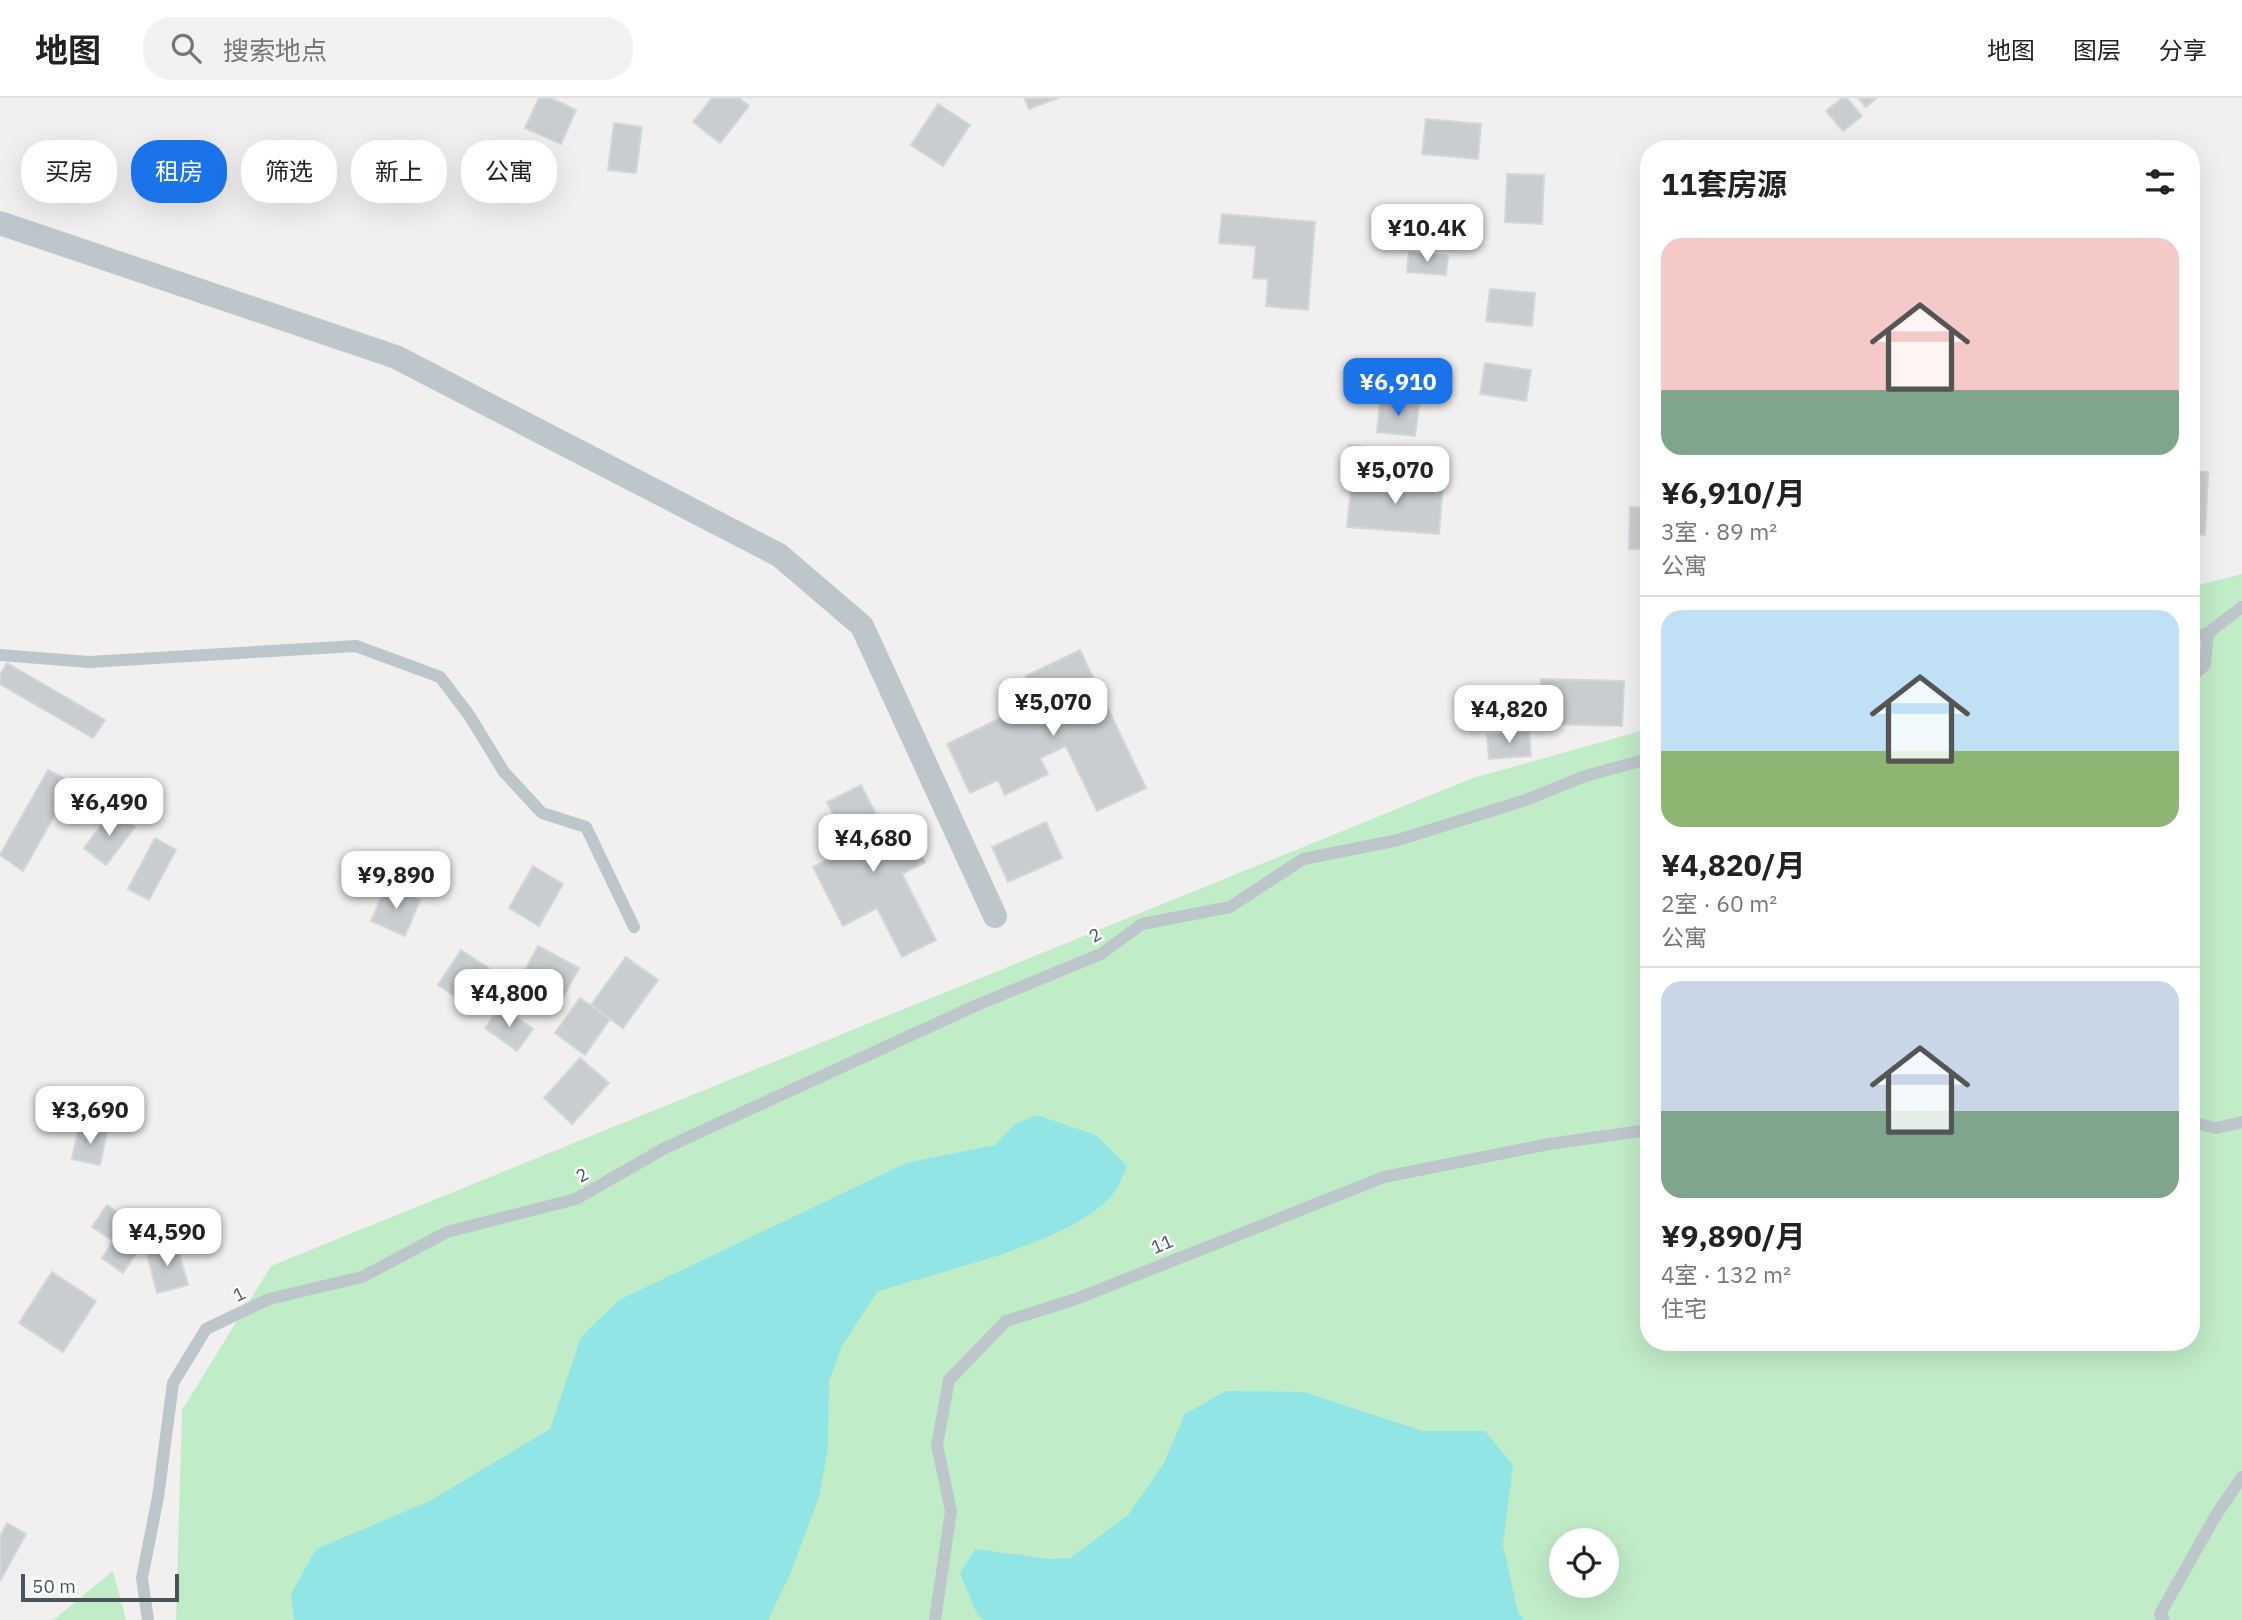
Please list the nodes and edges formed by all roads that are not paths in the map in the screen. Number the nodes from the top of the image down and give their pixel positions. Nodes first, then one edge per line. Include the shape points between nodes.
1 (0, 223) edge
2 (2242, 607) edge
3 (2208, 633) junction
4 (2200, 635) edge
5 (0, 655) edge
6 (2200, 669) edge
7 (1640, 761) edge
8 (995, 916) dead end
9 (634, 927) dead end
10 (2242, 1122) edge
11 (2200, 1124) edge
12 (1640, 1131) edge
13 (576, 1199) joint
14 (2242, 1477) edge
15 (148, 1620) edge
16 (935, 1620) edge
17 (2164, 1620) edge

1 - 8 street via 396,357 779,555 863,626
2 - 3 lane
3 - 4 lane
3 - 6 lane via 2205,665
5 - 9 lane via 89,662 356,646 440,677 503,772 542,813 586,827
7 - 13 lane, 2 via 1398,840 1303,859 1230,907 1142,924 1101,954 977,1005 665,1147
10 - 11 lane via 2216,1128
12 - 16 lane, 11 via 1384,1177 1076,1299 1006,1321 949,1380 937,1445 951,1511
13 - 15 lane, 1 via 447,1232 362,1277 269,1299 206,1329 173,1382 142,1578
14 - 17 lane via 2160,1614

